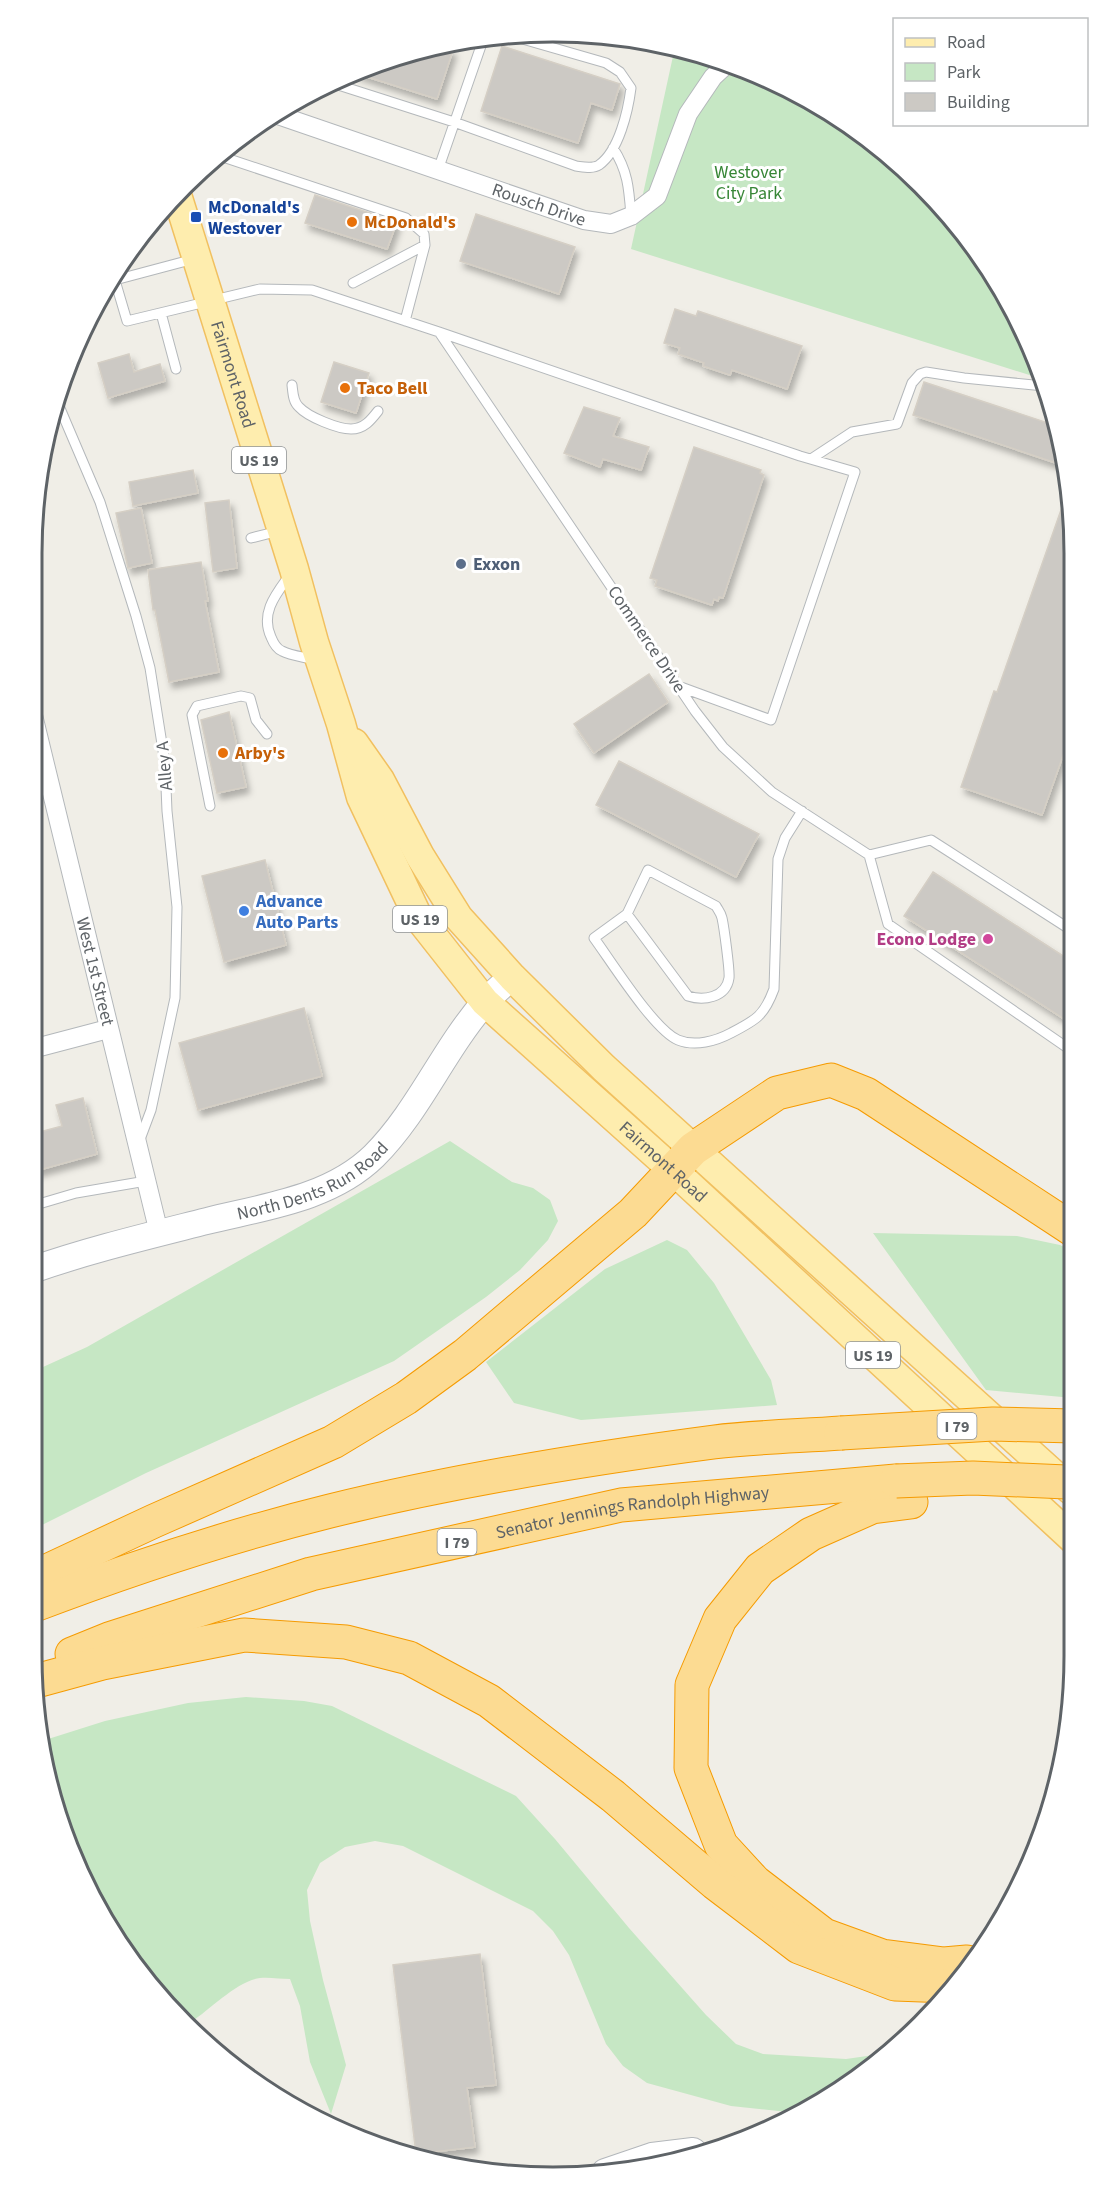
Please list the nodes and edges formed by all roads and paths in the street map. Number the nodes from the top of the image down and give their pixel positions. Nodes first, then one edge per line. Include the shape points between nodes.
1 (535, 43) edge
2 (481, 47) edge
3 (720, 70) edge
4 (344, 87) edge
5 (289, 115) edge
6 (454, 122) junction
7 (613, 148) junction
8 (229, 159) edge
9 (438, 170) junction
10 (180, 205) edge
11 (631, 216) junction
12 (425, 245) junction
13 (196, 258) junction
14 (124, 276) edge
15 (353, 283) dead end
16 (117, 287) edge
17 (209, 301) junction
18 (161, 313) junction
19 (405, 321) junction
20 (439, 332) junction
21 (176, 369) dead end
22 (292, 385) dead end
23 (1036, 385) edge
24 (378, 411) dead end
25 (62, 412) edge
26 (811, 459) junction
27 (282, 530) junction
28 (251, 538) dead end
29 (294, 569) junction
30 (320, 662) junction
31 (678, 686) junction
32 (341, 724) junction
33 (267, 734) dead end
34 (42, 753) edge
35 (210, 806) dead end
36 (802, 811) junction
37 (869, 855) junction
38 (627, 914) junction
39 (1064, 926) edge
40 (512, 977) junction
41 (485, 1002) junction
42 (108, 1029) junction
43 (1064, 1045) edge
44 (42, 1046) edge
45 (138, 1144) junction
46 (684, 1160) junction
47 (146, 1181) junction
48 (42, 1203) edge
49 (1064, 1224) edge
50 (159, 1233) junction
51 (42, 1266) edge
52 (1064, 1426) edge
53 (1064, 1481) edge
54 (1064, 1486) edge
55 (903, 1491) junction
56 (1064, 1530) edge
57 (42, 1573) edge
58 (42, 1602) edge
59 (42, 1667) edge
60 (43, 1679) edge
61 (961, 1962) edge
62 (943, 1986) edge
63 (665, 2154) edge
64 (645, 2159) edge

1 - 7 lane via 606,63 620,72 631,88 630,100
2 - 6 lane
3 - 11 street, Rousch Drive via 688,114 657,196
4 - 6 lane
5 - 9 street, Rousch Drive
6 - 7 lane via 587,168 598,166
6 - 9 lane
7 - 11 lane via 629,186
8 - 12 lane via 406,218 424,234
9 - 11 street, Rousch Drive via 584,220 611,224
10 - 13 main road, Fairmont Road / US 19
12 - 15 lane
12 - 19 lane
13 - 14 lane
13 - 17 main road, Fairmont Road / US 19
16 - 18 lane via 127,321
17 - 18 lane
17 - 19 lane via 260,289 312,290
17 - 27 main road, Fairmont Road / US 19
18 - 21 lane
19 - 20 lane
20 - 26 lane
20 - 31 lane, Commerce Drive
22 - 24 lane via 298,407 333,424 351,429 361,427
23 - 26 lane via 920,374 912,383 897,423 852,432
25 - 45 lane, Alley A via 100,502 136,616 150,668 165,763 177,907 175,998 151,1110
26 - 31 lane via 855,472 771,720
27 - 28 lane
27 - 29 main road, Fairmont Road / US 19
29 - 30 main road, Fairmont Road / US 19
29 - 30 lane via 272,601 267,628 281,651
30 - 32 main road, Fairmont Road / US 19
31 - 36 lane, Commerce Drive via 723,747 772,792
32 - 40 main road, Fairmont Road / US 19 via 380,780 458,917
32 - 41 main road, Fairmont Road / US 19 via 361,797 418,917
33 - 35 lane via 256,720 250,699 241,696 197,706 192,716
34 - 42 street, West 1st Street
36 - 37 lane, Commerce Drive
36 - 38 lane via 785,838 778,859 774,989 767,1008 752,1022 704,1043 679,1041 661,1029 594,938
37 - 39 lane via 931,840
37 - 43 lane via 888,924
38 - 38 lane via 688,996 698,1000 724,990 729,979 722,916 716,906 648,870
40 - 41 street, North Dents Run Road
40 - 46 main road, Fairmont Road / US 19 via 604,1068
41 - 46 main road, Fairmont Road / US 19
41 - 50 street, North Dents Run Road via 444,1057 403,1124 372,1158 343,1180 306,1197
42 - 44 street
42 - 45 street, West 1st Street
45 - 47 street, West 1st Street
46 - 49 highway via 777,1093 831,1080 866,1094
46 - 53 main road, Fairmont Road / US 19
46 - 56 main road, Fairmont Road / US 19
46 - 57 highway via 633,1213 465,1355 406,1398 333,1442
47 - 48 lane
47 - 50 street, West 1st Street
50 - 51 street, North Dents Run Road
52 - 58 highway, I 79, bridge via 993,1424 716,1442 501,1474 330,1511 112,1576
54 - 55 highway, bridge
55 - 59 highway, Senator Jennings Randolph Highway / I 79 via 621,1505 311,1574 109,1639
55 - 61 highway via 811,1534 760,1569 720,1619 692,1685 691,1768 721,1845 755,1882 824,1935 882,1956
60 - 62 highway via 244,1635 346,1642 409,1658 489,1701 799,1947 895,1984
63 - 64 street

